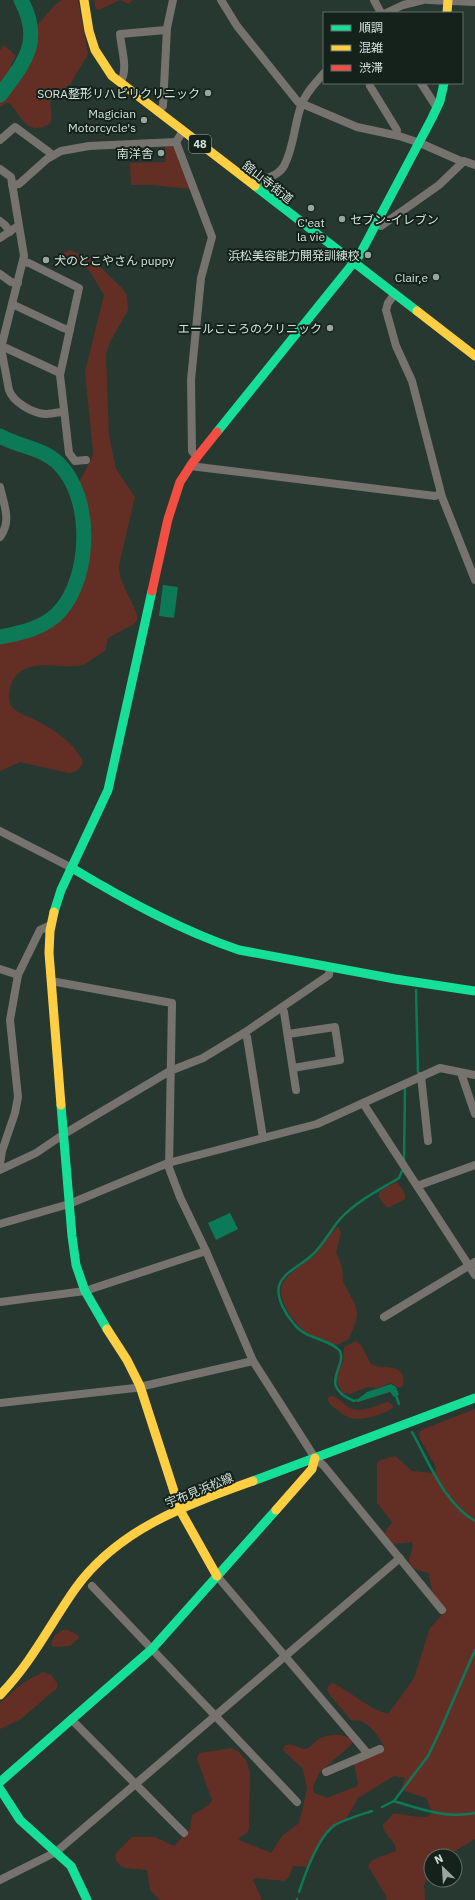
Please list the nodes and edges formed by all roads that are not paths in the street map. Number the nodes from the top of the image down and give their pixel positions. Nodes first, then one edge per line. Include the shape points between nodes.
1 (84, 0) edge
2 (173, 0) edge
3 (221, 0) edge
4 (374, 0) edge
5 (423, 0) edge
6 (428, 0) edge
7 (448, 0) edge
8 (475, 2) edge
9 (380, 12) edge
10 (388, 12) edge
11 (447, 12) edge
12 (166, 30) junction
13 (323, 74) edge
14 (120, 82) junction
15 (422, 84) edge
16 (444, 84) edge
17 (370, 86) dead end
18 (301, 104) junction
19 (437, 108) junction
20 (158, 112) junction
21 (183, 131) junction
22 (396, 135) junction
23 (0, 140) edge
24 (176, 142) junction
25 (420, 143) junction
26 (52, 155) junction
27 (463, 162) junction
28 (475, 165) edge
29 (0, 169) edge
30 (12, 185) junction
31 (254, 186) junction
32 (0, 221) edge
33 (376, 224) junction
34 (18, 226) junction
35 (10, 232) junction
36 (0, 238) edge
37 (24, 262) junction
38 (353, 263) junction
39 (0, 274) edge
40 (18, 284) junction
41 (394, 295) junction
42 (12, 304) junction
43 (70, 330) junction
44 (1, 348) edge
45 (475, 356) edge
46 (60, 373) junction
47 (64, 412) junction
48 (197, 458) junction
49 (86, 460) dead end
50 (190, 466) junction
51 (0, 487) edge
52 (441, 494) junction
53 (0, 537) edge
54 (475, 580) edge
55 (0, 831) edge
56 (72, 868) junction
57 (50, 926) junction
58 (330, 968) junction
59 (0, 969) edge
60 (18, 975) junction
61 (51, 981) junction
62 (475, 990) edge
63 (281, 1008) junction
64 (244, 1033) junction
65 (288, 1034) junction
66 (293, 1068) junction
67 (170, 1071) junction
68 (463, 1073) junction
69 (475, 1075) edge
70 (421, 1076) junction
71 (296, 1090) dead end
72 (363, 1103) junction
73 (475, 1114) edge
74 (64, 1134) junction
75 (263, 1138) junction
76 (428, 1141) dead end
77 (168, 1163) junction
78 (475, 1165) edge
79 (1, 1169) edge
80 (417, 1186) junction
81 (69, 1204) junction
82 (0, 1224) edge
83 (206, 1251) junction
84 (472, 1263) edge
85 (475, 1275) edge
86 (85, 1291) junction
87 (0, 1302) edge
88 (384, 1317) dead end
89 (253, 1361) junction
90 (140, 1386) junction
91 (475, 1398) edge
92 (0, 1403) edge
93 (314, 1458) junction
94 (180, 1510) junction
95 (400, 1558) junction
96 (217, 1576) junction
97 (92, 1586) dead end
98 (442, 1610) dead end
99 (152, 1649) junction
100 (285, 1656) junction
101 (0, 1695) edge
102 (215, 1716) junction
103 (71, 1719) junction
104 (380, 1749) dead end
105 (368, 1754) junction
106 (326, 1772) dead end
107 (0, 1782) edge
108 (136, 1784) junction
109 (0, 1789) edge
110 (297, 1802) dead end
111 (184, 1833) dead end
112 (56, 1852) junction
113 (0, 1880) edge
114 (87, 1900) edge

1 - 14 street, 舘山寺街道 / 48 via 93,48 104,66
2 - 12 street
3 - 18 street via 277,77
4 - 9 street
5 - 10 street
6 - 7 street
7 - 8 street
7 - 11 street
12 - 14 street via 120,34 124,67
12 - 20 street via 163,106
13 - 18 street
14 - 20 street, 舘山寺街道 / 48
15 - 19 street
16 - 19 street
17 - 22 street via 397,130
18 - 22 street via 363,129
18 - 31 street via 285,165 276,176
19 - 25 street
20 - 21 street, 舘山寺街道 / 48
21 - 24 street
21 - 31 street, 舘山寺街道 / 48
22 - 25 street
23 - 26 street via 15,127
24 - 26 street via 89,146
24 - 48 street via 212,237 202,278 190,386 192,451
25 - 27 street
25 - 33 street
26 - 30 street via 19,184
27 - 28 street
27 - 33 street via 434,189 381,226
29 - 30 street via 11,177
30 - 34 street
31 - 38 street, 舘山寺街道 / 48
32 - 35 street
33 - 38 street
34 - 35 street
34 - 37 street via 24,249
35 - 36 street
37 - 40 street
37 - 43 street via 80,288
38 - 41 street, 舘山寺街道 / 48
38 - 48 street
39 - 40 street
40 - 42 street
41 - 45 street, 舘山寺街道 / 48
41 - 52 street via 386,310 398,350 412,381
42 - 43 street
42 - 44 street
43 - 46 street
44 - 46 street
44 - 47 street via 9,390 14,400 44,414
46 - 47 street
47 - 49 street via 69,453 75,461
48 - 50 street
50 - 52 street via 435,496
50 - 56 street via 180,482 171,506 108,790 97,819
51 - 53 street via 7,515 7,523
52 - 54 street
55 - 56 street
56 - 57 street via 56,901
56 - 58 street via 127,901 226,946 251,954
57 - 60 street via 40,930
57 - 61 street via 48,943
58 - 62 street
58 - 63 street via 329,974
59 - 60 street
60 - 79 street via 10,1020 18,1096 2,1151
61 - 67 street via 172,1003
61 - 74 street
63 - 64 street
63 - 65 street
64 - 67 street via 203,1058
64 - 75 street
65 - 66 street
65 - 66 street via 335,1027 340,1060
66 - 71 street
67 - 74 street
67 - 77 street
68 - 69 street
68 - 70 street via 440,1068
68 - 73 street
70 - 72 street
70 - 76 street
72 - 75 street via 317,1124
72 - 80 street
74 - 79 street via 36,1153
74 - 81 street
75 - 77 street
77 - 81 street
77 - 83 street via 180,1197
78 - 80 street
80 - 84 street
81 - 82 street
81 - 86 street via 74,1256
83 - 86 street
83 - 89 street
84 - 85 street
84 - 88 street
86 - 87 street
86 - 90 street
89 - 90 street
89 - 93 street
90 - 92 street
90 - 94 street
91 - 93 street, 宇布見浜松線
93 - 94 street, 宇布見浜松線
93 - 95 street via 324,1466
93 - 96 street via 312,1469
94 - 96 street
94 - 101 street, 宇布見浜松線 via 129,1536 95,1564 74,1591 31,1662
95 - 98 street
95 - 100 street
96 - 99 street
96 - 100 street
97 - 99 street
99 - 102 street
99 - 103 street
100 - 102 street
100 - 105 street
102 - 108 street
102 - 110 street
103 - 107 street
103 - 108 street
104 - 105 street
105 - 106 street
108 - 111 street
108 - 112 street
109 - 112 street via 20,1820
112 - 113 street
112 - 114 street via 71,1866

